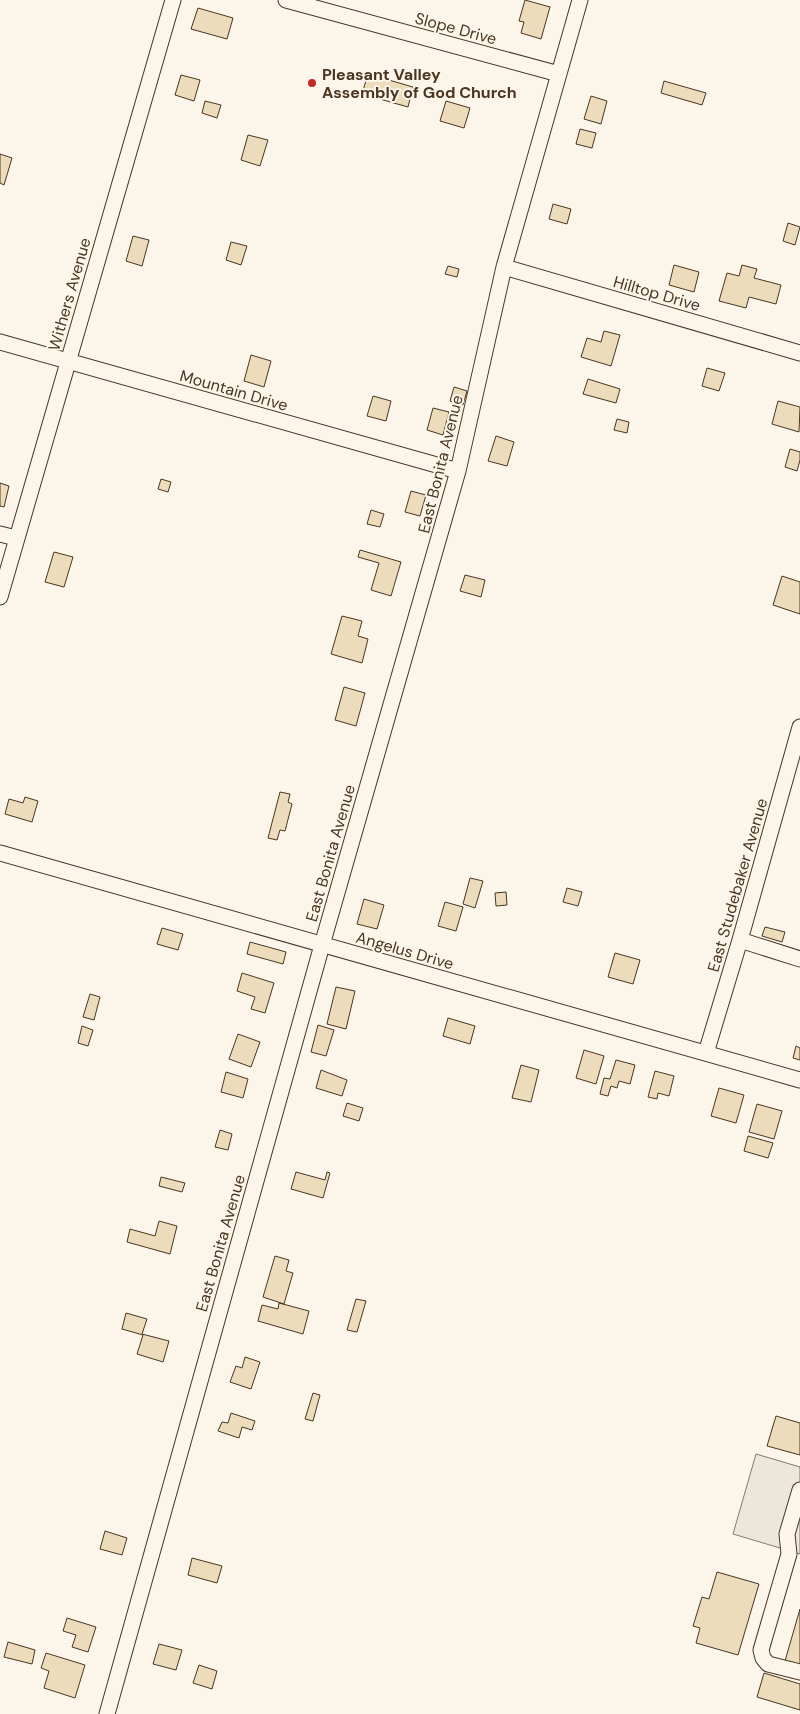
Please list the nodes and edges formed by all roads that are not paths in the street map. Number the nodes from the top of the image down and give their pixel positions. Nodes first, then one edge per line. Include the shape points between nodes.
1 (173, 0) edge
2 (286, 0) edge
3 (580, 0) edge
4 (559, 74) junction
5 (504, 267) junction
6 (0, 342) edge
7 (800, 353) edge
8 (68, 362) junction
9 (458, 470) junction
10 (0, 534) edge
11 (16, 538) junction
12 (0, 597) edge
13 (800, 727) edge
14 (0, 853) edge
15 (740, 940) junction
16 (322, 945) junction
17 (800, 959) edge
18 (706, 1053) junction
19 (800, 1080) edge
20 (800, 1490) edge
21 (800, 1672) edge
22 (107, 1714) edge

1 - 8 street, Withers Avenue
2 - 4 street, Slope Drive
3 - 4 street, East Bonita Avenue
4 - 5 street, East Bonita Avenue
5 - 7 street, Hilltop Drive
5 - 9 street, East Bonita Avenue
6 - 8 street, Mountain Drive
8 - 9 street, Mountain Drive
8 - 11 street, Withers Avenue
9 - 16 street, East Bonita Avenue
10 - 11 street
11 - 12 street, Withers Avenue
13 - 15 street, East Studebaker Avenue
14 - 16 street, Angelus Drive
15 - 17 street
15 - 18 street, East Studebaker Avenue
16 - 18 street, Angelus Drive
16 - 22 street, East Bonita Avenue
18 - 19 street, Angelus Drive
20 - 21 street via 787,1534 788,1554 761,1650 768,1664

